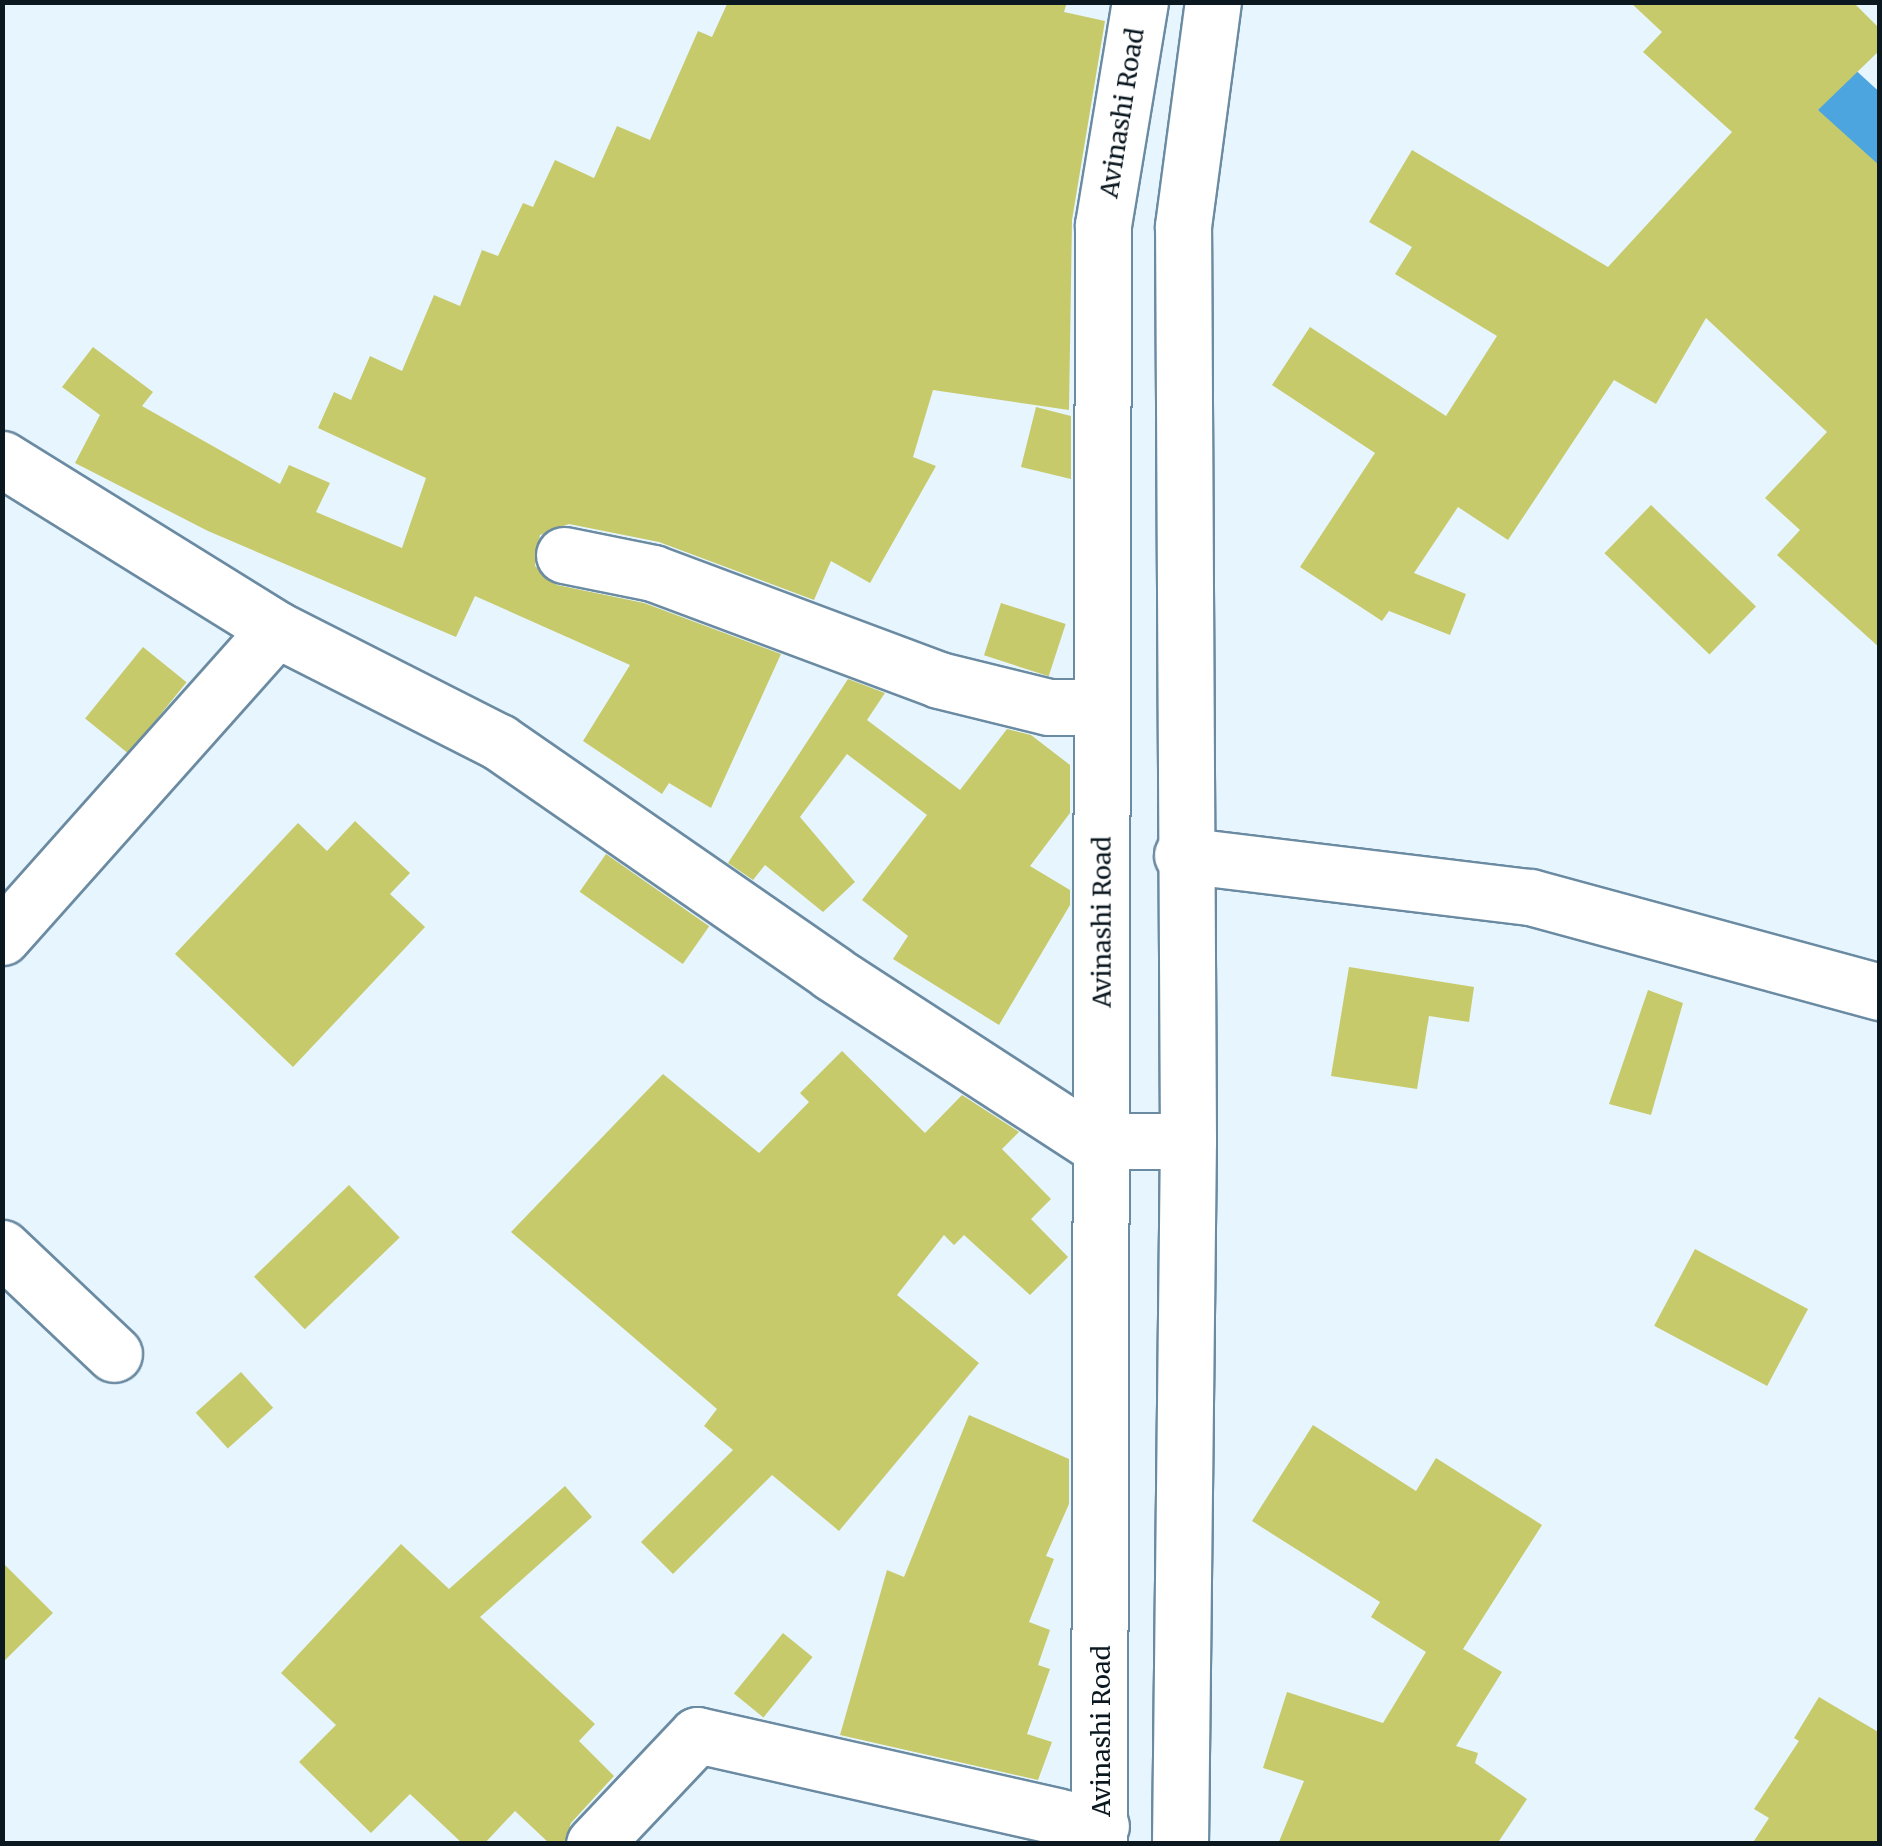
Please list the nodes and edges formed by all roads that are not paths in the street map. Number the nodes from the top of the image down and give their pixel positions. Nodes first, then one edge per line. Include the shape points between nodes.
1 (1140, 2) edge
2 (1213, 2) edge
3 (2, 460) edge
4 (564, 556) dead end
5 (276, 629) junction
6 (1102, 707) junction
7 (1182, 854) junction
8 (2, 937) edge
9 (1880, 992) edge
10 (1188, 1140) junction
11 (1102, 1142) junction
12 (2, 1248) edge
13 (114, 1354) dead end
14 (1100, 1835) edge
15 (594, 1844) edge
16 (1180, 1844) edge

1 - 6 street, Avinashi Road via 1103,225
2 - 7 street via 1184,226
3 - 5 street
4 - 6 street via 654,573 939,680 1048,707
5 - 8 street
5 - 11 street via 499,742 832,973
6 - 11 street, Avinashi Road
7 - 9 street via 1530,897
7 - 10 street
10 - 11 street
10 - 16 street
11 - 14 street, Avinashi Road
12 - 13 street
14 - 15 street via 698,1735

